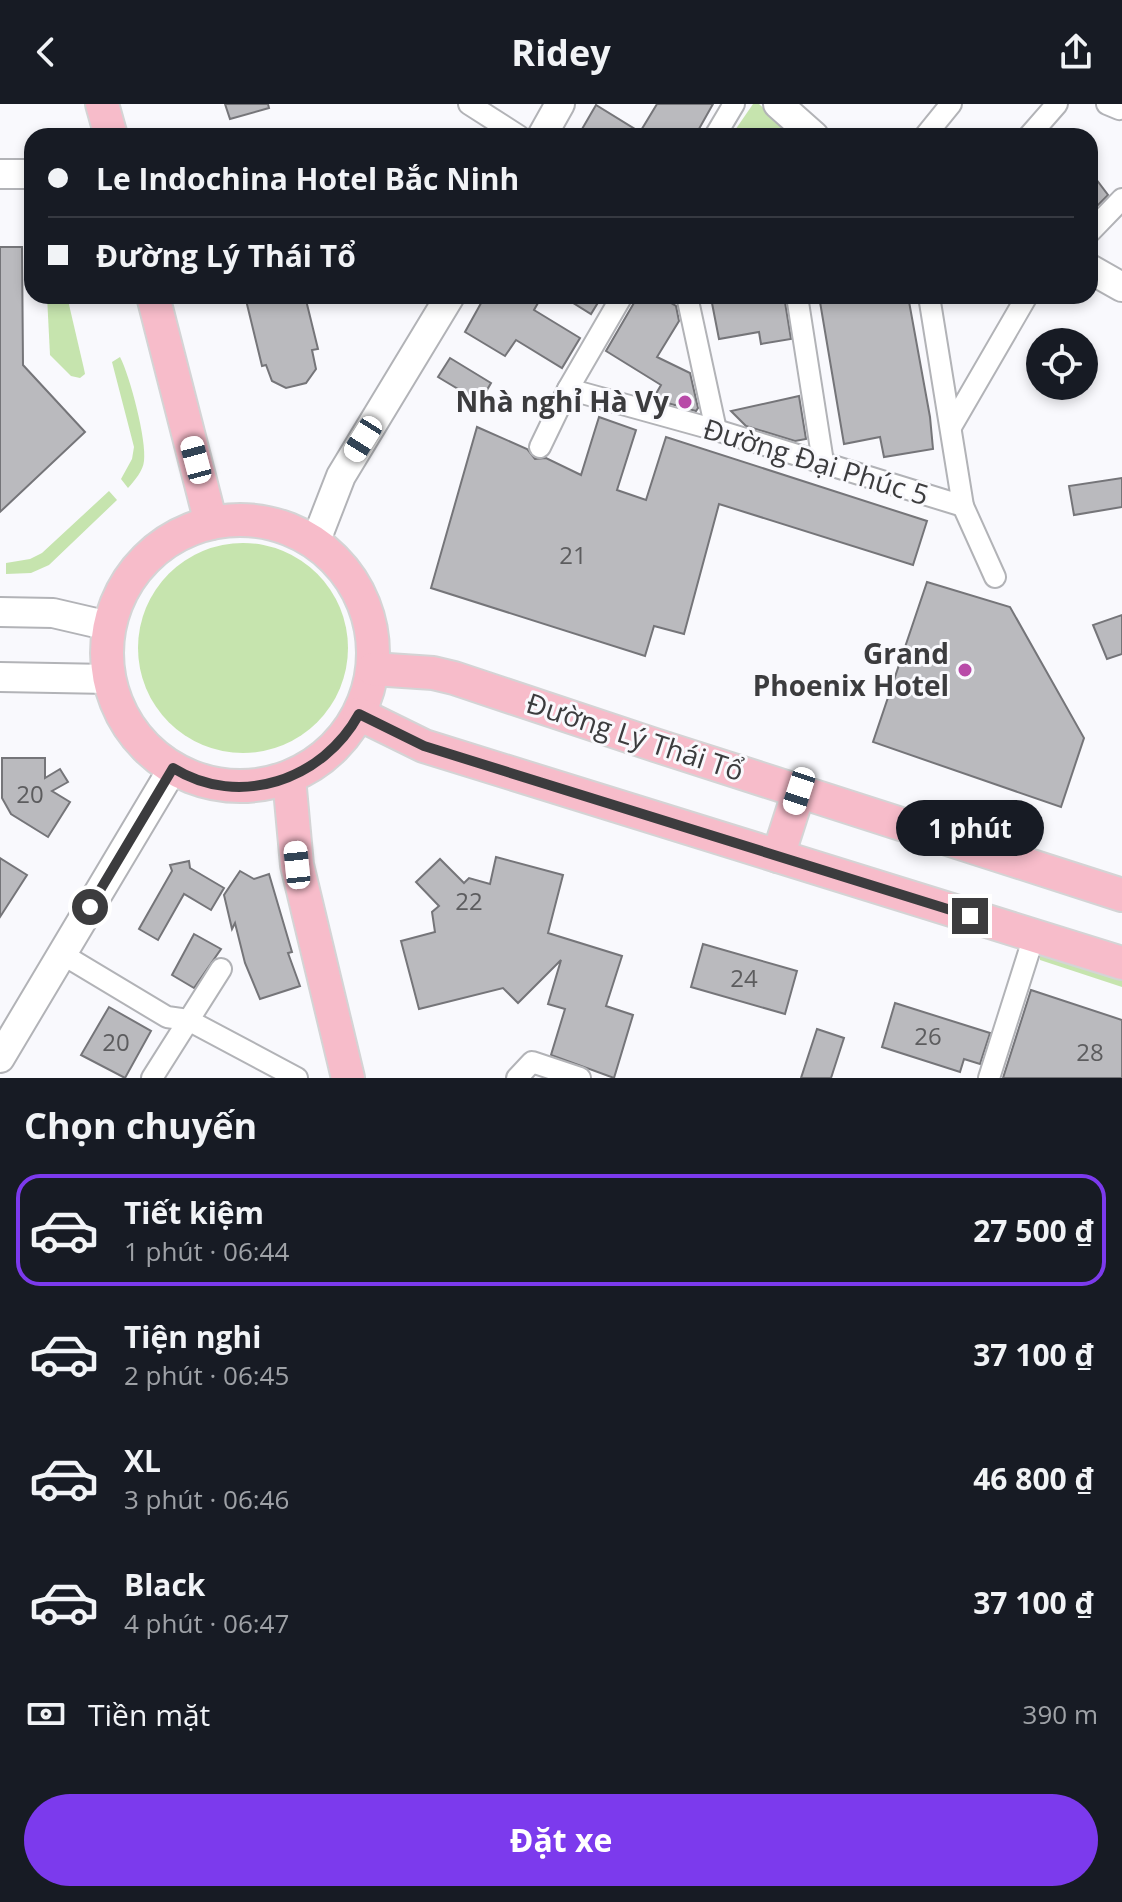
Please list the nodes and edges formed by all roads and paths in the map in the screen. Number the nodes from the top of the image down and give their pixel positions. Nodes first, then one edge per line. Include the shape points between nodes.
1 (102, 104) edge
2 (469, 104) edge
3 (560, 104) edge
4 (734, 104) edge
5 (778, 104) edge
6 (951, 104) edge
7 (1057, 104) edge
8 (1107, 104) edge
9 (1122, 106) edge
10 (109, 128) edge
11 (506, 128) edge
12 (546, 128) edge
13 (720, 128) edge
14 (805, 128) edge
15 (932, 128) edge
16 (1036, 128) edge
17 (0, 174) edge
18 (24, 174) edge
19 (1122, 199) edge
20 (1098, 224) edge
21 (1098, 274) edge
22 (1122, 287) edge
23 (155, 304) edge
24 (445, 304) edge
25 (617, 304) edge
26 (689, 304) edge
27 (798, 304) edge
28 (930, 304) edge
29 (1022, 304) edge
30 (568, 389) junction
31 (951, 427) junction
32 (716, 430) junction
33 (540, 447) dead end
34 (823, 462) junction
35 (963, 506) junction
36 (211, 523) junction
37 (315, 543) junction
38 (995, 577) dead end
39 (0, 612) edge
40 (109, 626) junction
41 (373, 669) junction
42 (0, 677) edge
43 (109, 679) junction
44 (359, 714) junction
45 (173, 768) junction
46 (289, 778) junction
47 (799, 791) junction
48 (778, 856) junction
49 (1122, 895) edge
50 (1034, 936) junction
51 (62, 954) junction
52 (1122, 963) edge
53 (221, 969) dead end
54 (188, 1020) junction
55 (0, 1058) edge
56 (521, 1074) edge
57 (343, 1077) edge
58 (152, 1078) edge
59 (297, 1078) edge
60 (580, 1078) edge
61 (989, 1078) edge

1 - 10 main road
2 - 11 street
3 - 12 main road
4 - 13 street
5 - 14 main road
6 - 15 street
7 - 16 street
8 - 9 street
17 - 18 main road
19 - 20 street
21 - 22 main road
23 - 36 main road
24 - 37 main road via 341,476
25 - 30 street
26 - 32 street
27 - 34 street
28 - 31 street, Đường Đại Phúc 5
29 - 31 street
30 - 32 street, Đường Đại Phúc 5
30 - 33 street
31 - 35 street, Đường Đại Phúc 5
32 - 34 street, Đường Đại Phúc 5
34 - 35 street, Đường Đại Phúc 5
35 - 38 street
36 - 37 main road via 271,523
36 - 40 main road via 179,534 147,557 123,588
37 - 41 main road via 345,572 361,598 371,628
39 - 40 main road via 41,612
40 - 43 main road
41 - 44 main road
41 - 47 main road, Đường Lý Thái Tổ via 449,676
42 - 43 main road
43 - 45 main road via 133,733
44 - 46 main road via 334,749
44 - 48 main road via 424,746
45 - 46 main road via 228,786 259,786
45 - 51 main road
46 - 57 main road via 297,865
47 - 48 main road
47 - 49 main road, Đường Lý Thái Tổ
48 - 50 main road
50 - 52 main road
50 - 61 street
51 - 54 street via 167,1017
51 - 55 main road
53 - 54 street
54 - 58 street
54 - 59 street
56 - 60 street via 532,1062

